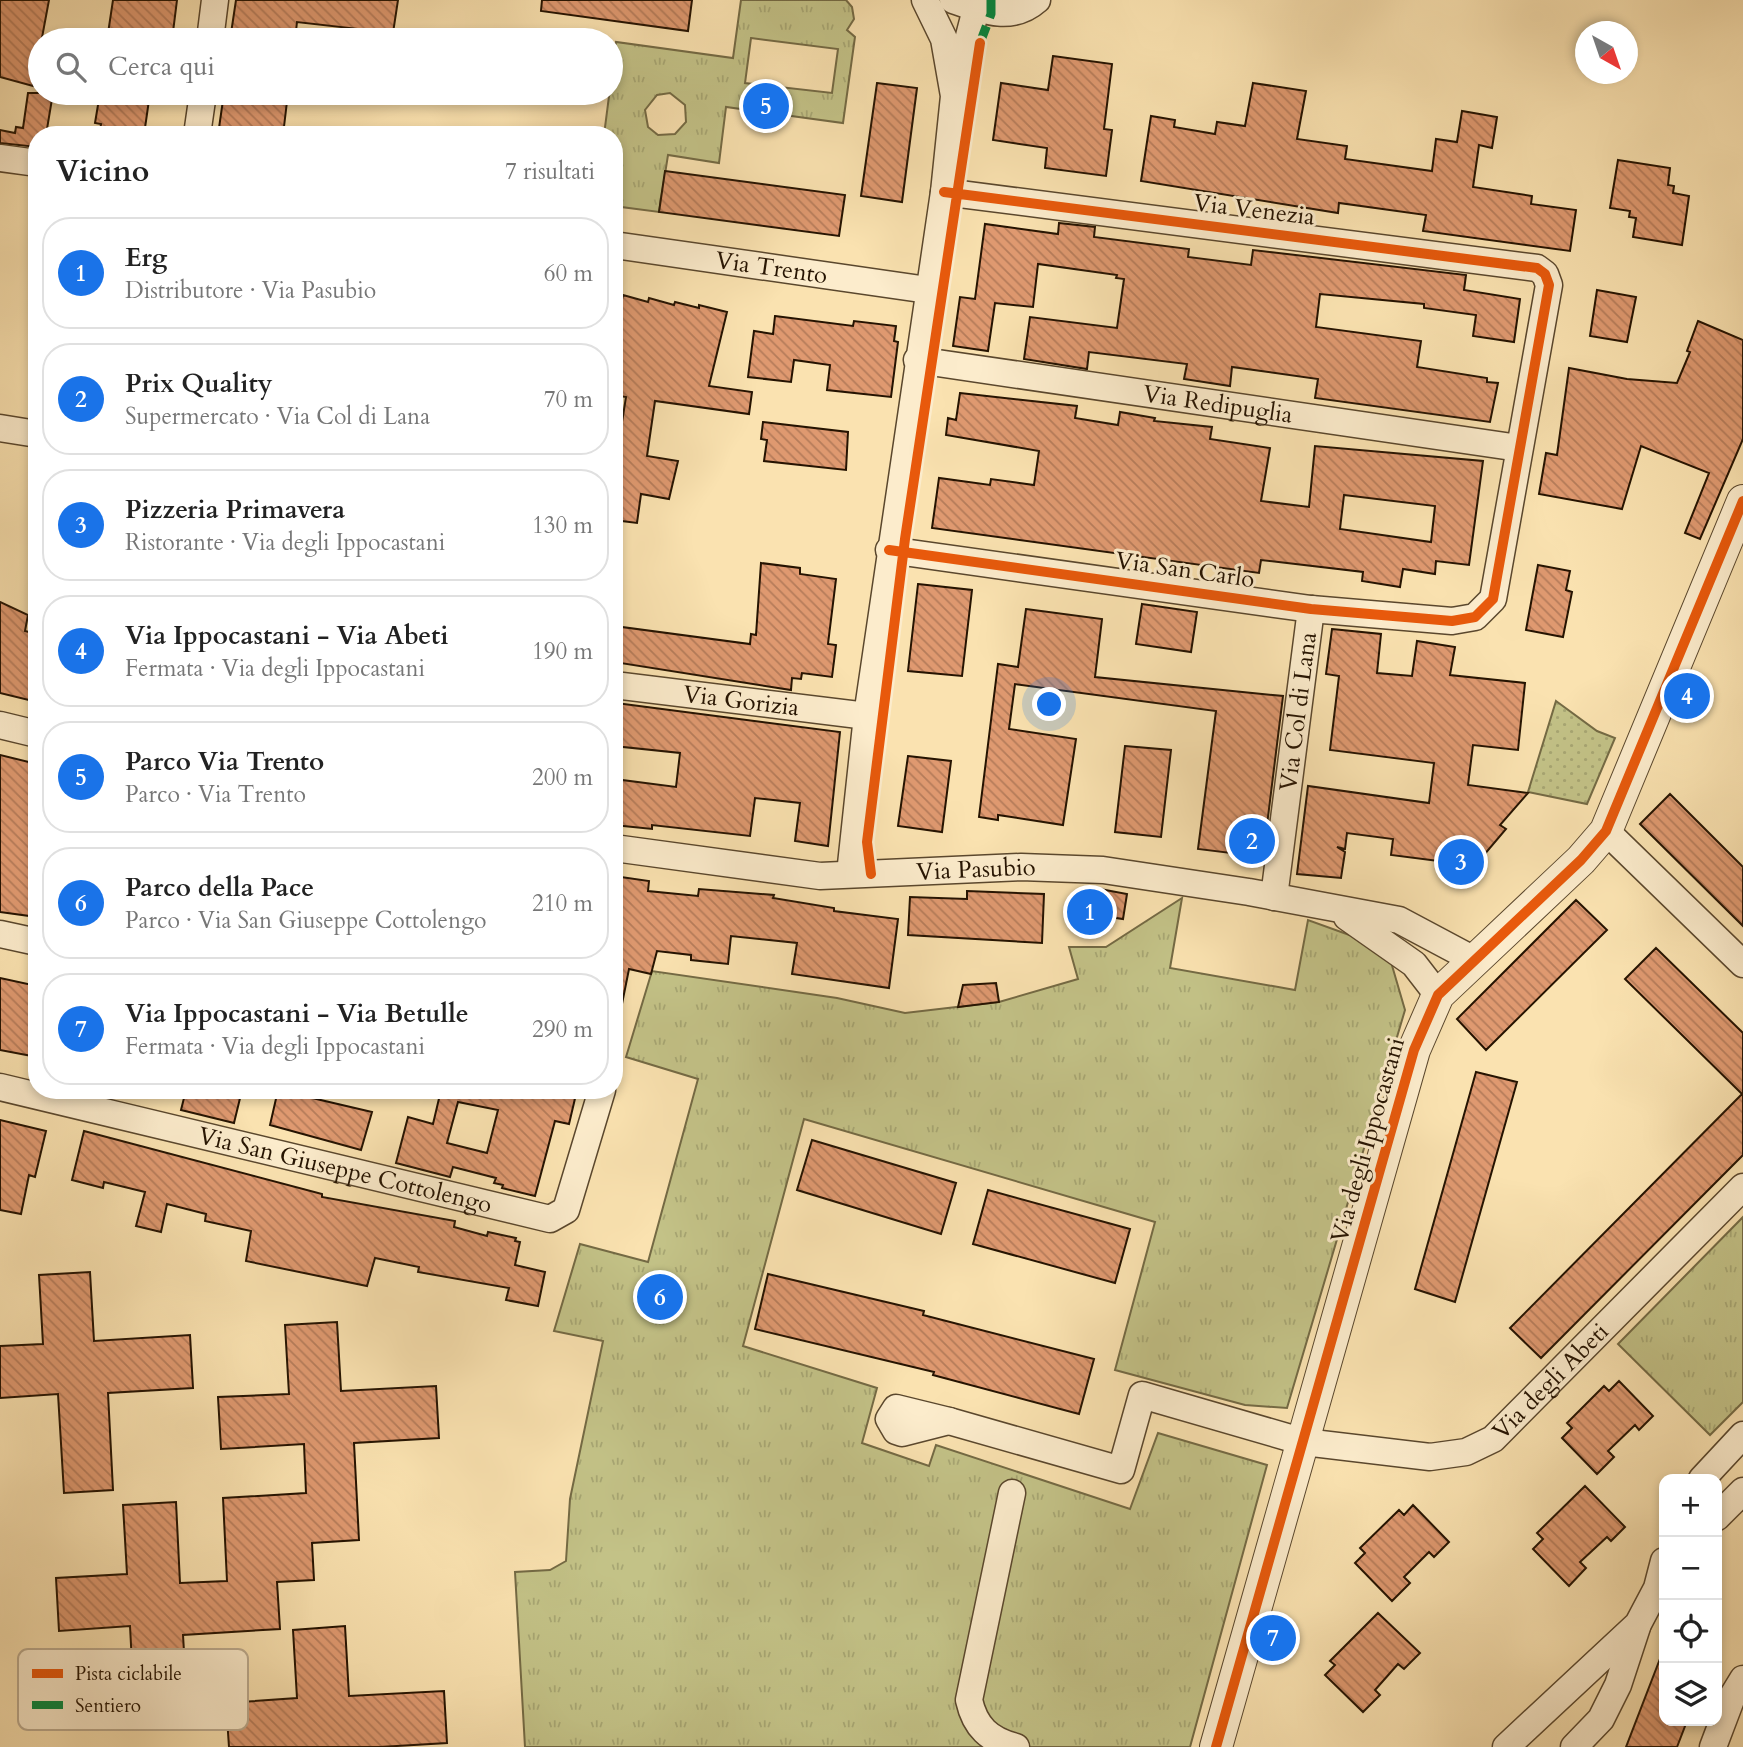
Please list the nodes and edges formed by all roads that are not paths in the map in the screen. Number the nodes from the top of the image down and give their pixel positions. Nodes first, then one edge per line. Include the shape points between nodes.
1 (215, 0) edge
2 (925, 0) edge
3 (1037, 0) edge
4 (965, 4) edge
5 (212, 28) edge
6 (954, 96) junction
7 (201, 105) edge
8 (198, 126) edge
9 (0, 158) edge
10 (28, 162) edge
11 (944, 192) junction
12 (623, 246) edge
13 (928, 290) junction
14 (917, 360) junction
15 (0, 428) edge
16 (28, 433) edge
17 (1519, 447) junction
18 (1743, 501) edge
19 (889, 550) junction
20 (1311, 609) junction
21 (623, 686) edge
22 (867, 716) junction
23 (0, 724) edge
24 (28, 732) edge
25 (1606, 831) junction
26 (623, 849) edge
27 (850, 874) junction
28 (1274, 897) junction
29 (1336, 910) junction
30 (0, 934) edge
31 (28, 940) edge
32 (1476, 961) junction
33 (1743, 964) edge
34 (1438, 995) junction
35 (0, 1087) edge
36 (28, 1094) edge
37 (50, 1099) edge
38 (599, 1099) edge
39 (1743, 1187) edge
40 (949, 1421) dead end
41 (1743, 1435) edge
42 (1304, 1441) junction
43 (1707, 1474) edge
44 (1743, 1491) edge
45 (1012, 1493) dead end
46 (1722, 1512) edge
47 (1659, 1587) edge
48 (1638, 1624) junction
49 (1743, 1679) edge
50 (1016, 1747) edge
51 (1216, 1747) edge
52 (1506, 1747) edge
53 (1574, 1747) edge
54 (1713, 1747) edge

1 - 5 street
2 - 6 street via 944,38
3 - 4 street via 1010,13 991,14
4 - 6 street
6 - 11 street
7 - 8 street
9 - 10 street
11 - 13 street
11 - 17 street, Via Venezia via 1537,268 1549,285
12 - 13 street, Via Trento
13 - 14 street
14 - 17 street, Via Redipuglia
14 - 19 street
15 - 16 street
17 - 20 street, Via San Carlo via 1493,599 1475,617 1452,621
18 - 25 street, Via degli Ippocastani
19 - 20 street, Via San Carlo
19 - 22 street
20 - 28 street, Via Col di Lana
21 - 22 street, Via Gorizia
22 - 27 street
23 - 24 street
25 - 32 street, Via degli Ippocastani
25 - 33 street
26 - 27 street, Via Pasubio via 820,876
27 - 28 street, Via Pasubio via 1021,867 1103,870
28 - 29 street, Via Pasubio
29 - 32 street, Via Pasubio via 1399,920
29 - 34 street via 1414,964
30 - 31 street
32 - 34 street, Via degli Ippocastani
34 - 42 street, Via degli Ippocastani via 1414,1049
35 - 36 street, Via San Giuseppe Cottolengo
37 - 38 street, Via San Giuseppe Cottolengo via 550,1219 566,1210
39 - 42 street, Via degli Abeti via 1493,1439 1448,1456 1430,1457
40 - 42 street, Via degli Abeti via 1121,1470 1142,1395
41 - 43 street
42 - 51 street, Via degli Ippocastani
44 - 46 street
45 - 50 street via 969,1700 984,1732 997,1742
47 - 48 street
48 - 52 street
48 - 53 street via 1618,1685 1601,1719
49 - 54 street

